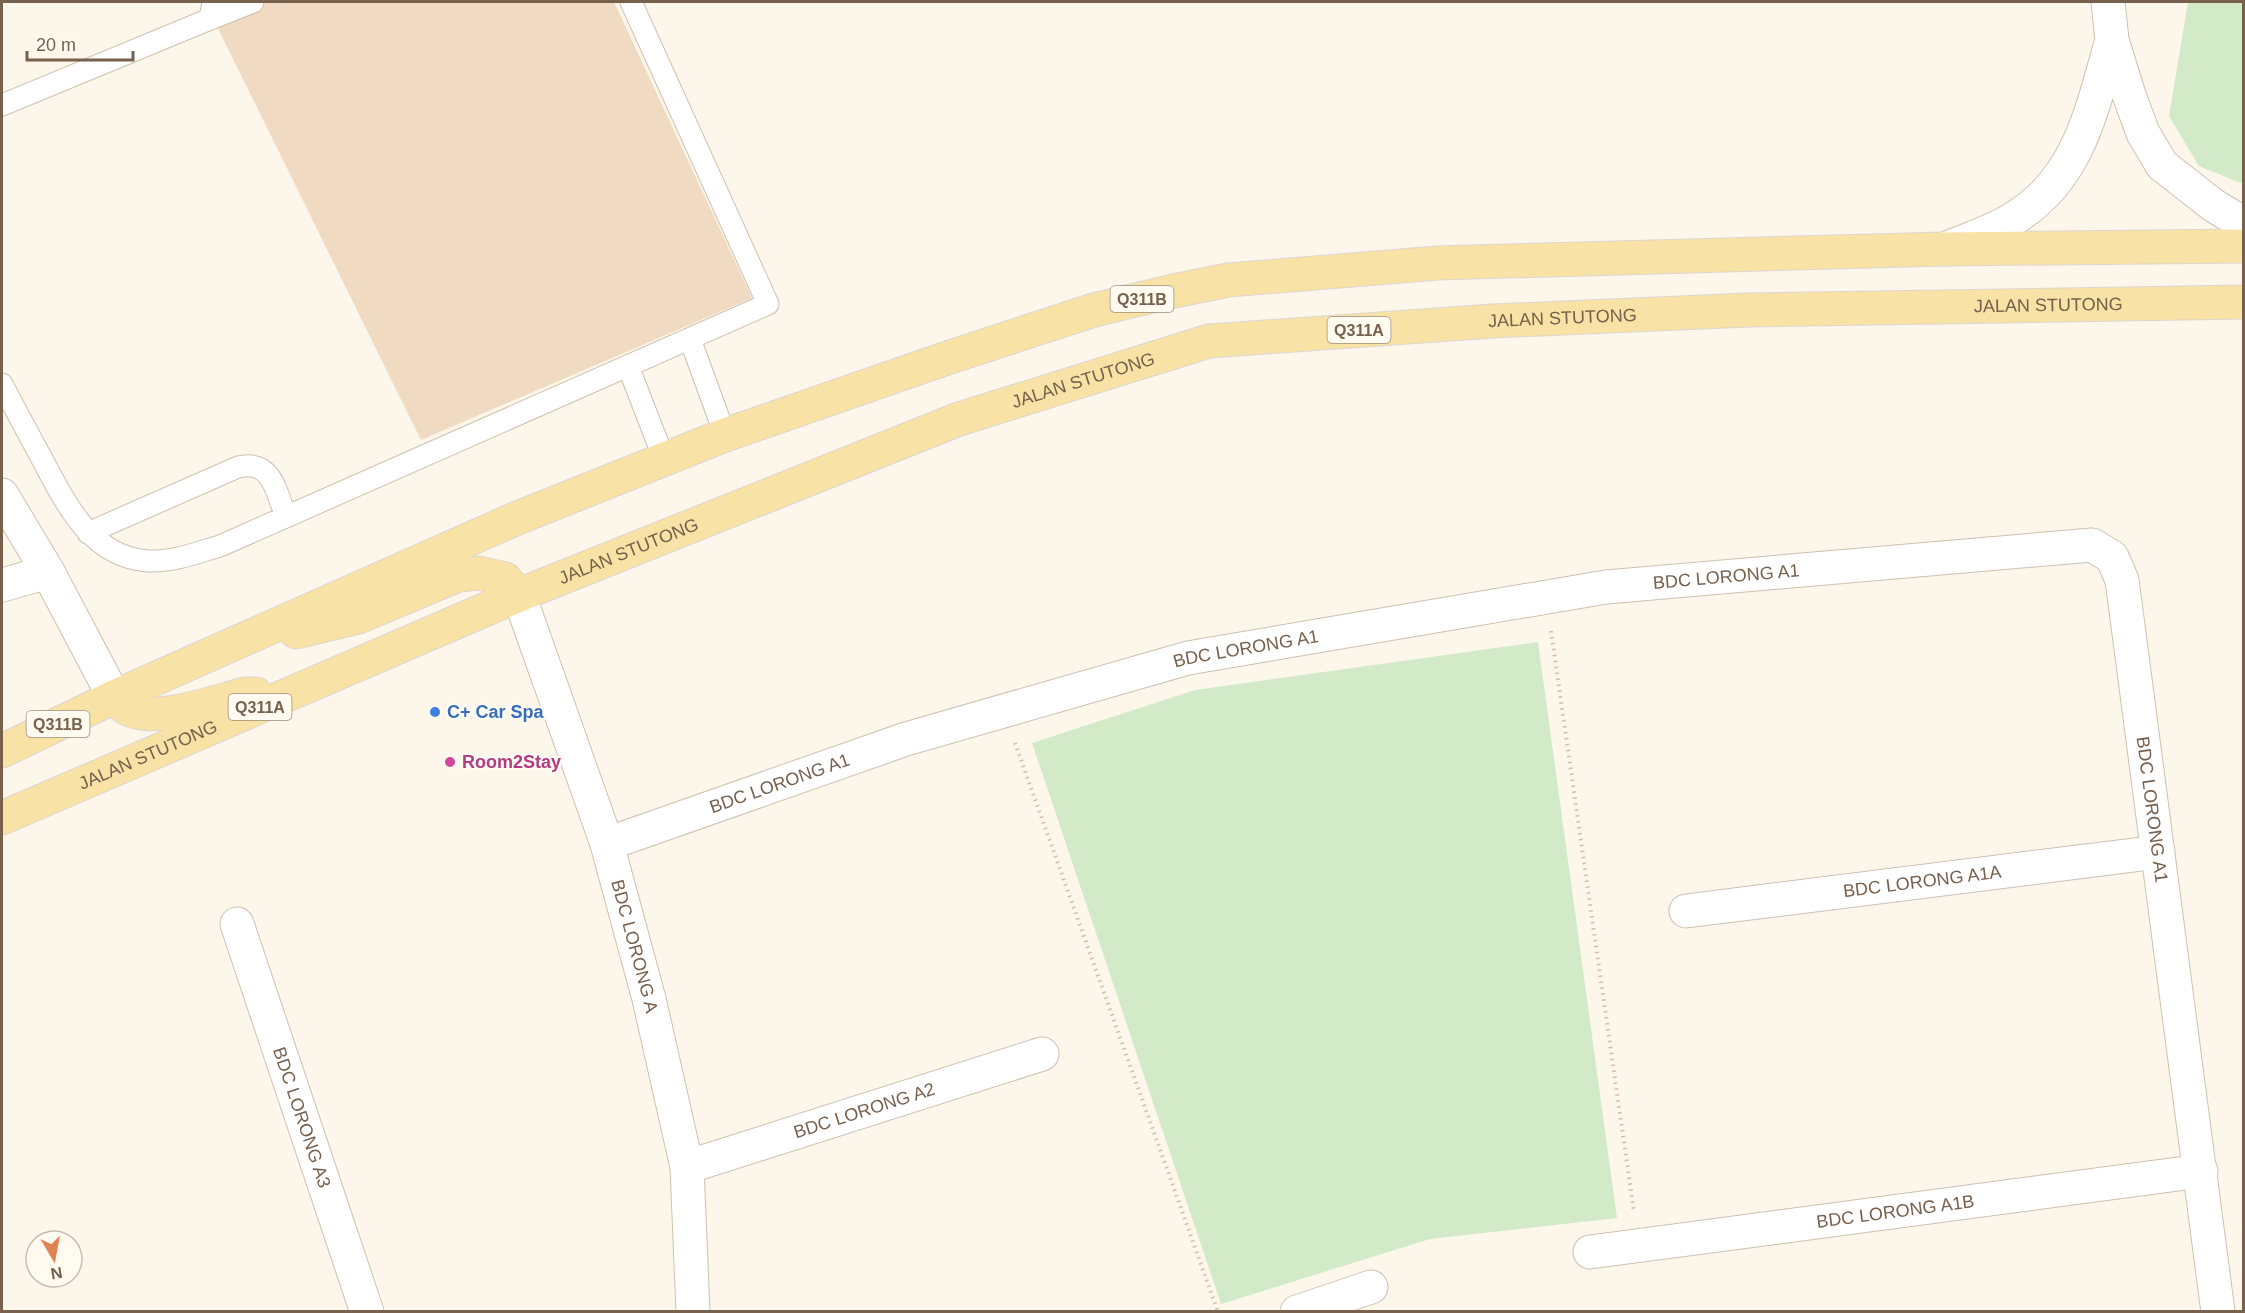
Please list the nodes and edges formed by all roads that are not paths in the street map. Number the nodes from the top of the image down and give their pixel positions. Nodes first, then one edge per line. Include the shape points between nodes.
1 (253, 2) edge
2 (631, 2) edge
3 (2108, 2) edge
4 (211, 10) edge
5 (2112, 40) junction
6 (2, 105) edge
7 (2244, 224) edge
8 (2244, 246) edge
9 (1945, 249) junction
10 (2244, 302) edge
11 (690, 339) junction
12 (628, 366) junction
13 (2, 384) edge
14 (725, 435) junction
15 (664, 459) junction
16 (2, 495) edge
17 (286, 517) junction
18 (88, 533) junction
19 (48, 572) junction
20 (2, 585) edge
21 (519, 595) junction
22 (241, 640) junction
23 (296, 691) junction
24 (114, 697) junction
25 (2, 751) edge
26 (2, 818) edge
27 (607, 844) junction
28 (2158, 852) junction
29 (1686, 910) dead end
30 (237, 924) dead end
31 (1042, 1054) dead end
32 (687, 1167) junction
33 (2200, 1171) junction
34 (1590, 1252) dead end
35 (1371, 1287) dead end
36 (367, 1311) edge
37 (693, 1311) edge
38 (1297, 1311) edge
39 (2218, 1311) edge

1 - 4 lane
2 - 11 lane via 768,304
3 - 5 street
4 - 6 lane
5 - 7 street via 2143,133 2162,165 2212,205
5 - 9 street via 2072,159 2044,197 2015,219
8 - 9 main road, Q311B
9 - 14 main road, Q311B via 1438,263 1228,280 1094,310
10 - 21 main road, JALAN STUTONG / Q311A via 1748,310 1493,321 1209,341 959,419
11 - 12 lane
11 - 14 lane
12 - 15 lane
12 - 17 lane
13 - 18 lane via 70,512
14 - 15 main road, Q311B
15 - 22 main road, Q311B via 515,519
16 - 19 street
17 - 18 lane via 180,559 147,561 117,554
17 - 18 lane via 267,472 248,465
19 - 20 street
19 - 24 street
21 - 22 main road via 505,579 479,573 458,575 358,617 308,631
21 - 23 main road, JALAN STUTONG / Q311A
21 - 27 street, BDC LORONG A
22 - 24 main road, Q311B
23 - 24 main road via 245,694 152,714 132,711
23 - 26 main road, JALAN STUTONG / Q311A
24 - 25 main road, Q311B
27 - 28 street, BDC LORONG A1 via 906,739 1188,658 1606,587 2092,544 2112,557 2122,580
27 - 32 street, BDC LORONG A via 649,999
28 - 29 street, BDC LORONG A1A
28 - 33 street, BDC LORONG A1
30 - 36 street, BDC LORONG A3
31 - 32 street, BDC LORONG A2
32 - 37 street, BDC LORONG A
33 - 34 street, BDC LORONG A1B
33 - 39 street, BDC LORONG A1
35 - 38 street

